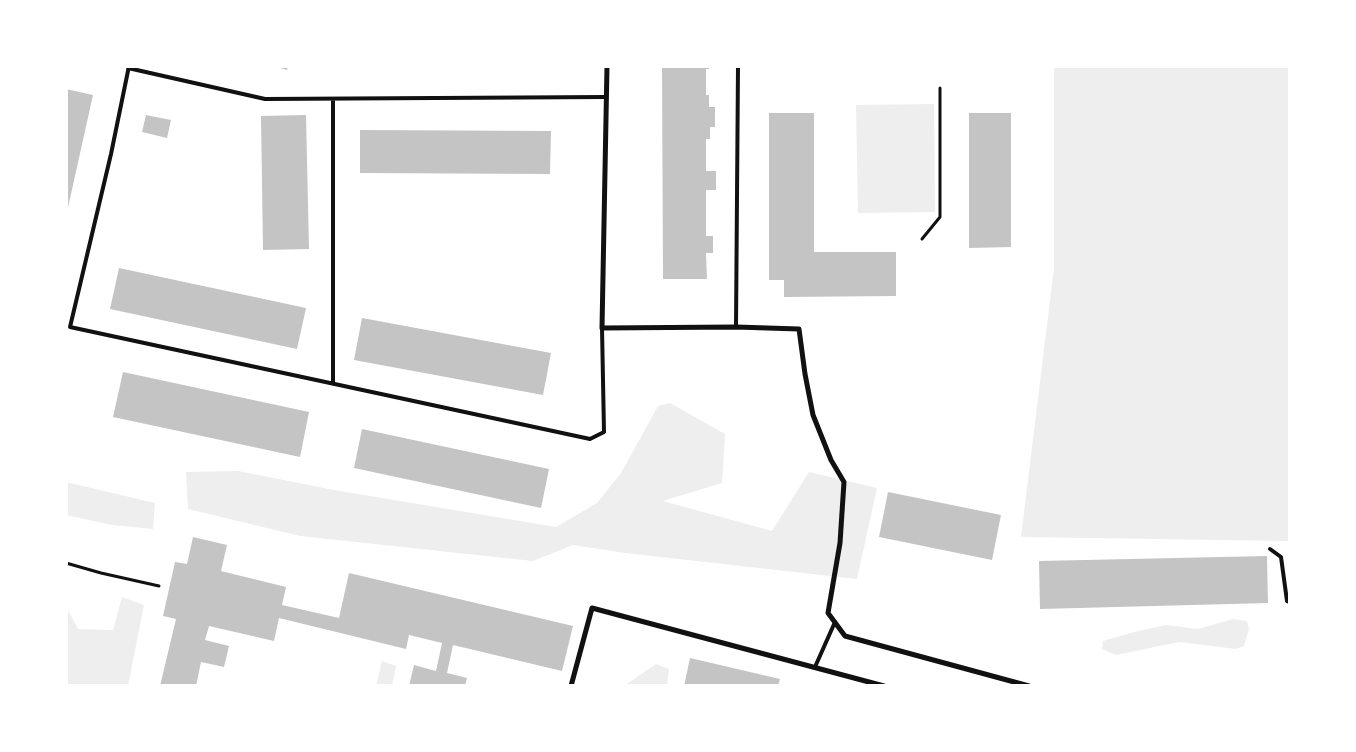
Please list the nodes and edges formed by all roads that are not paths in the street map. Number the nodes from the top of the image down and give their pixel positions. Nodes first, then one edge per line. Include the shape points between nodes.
1 (606, 66) edge
2 (738, 66) edge
3 (128, 67) edge
4 (606, 97) junction
5 (333, 99) junction
6 (736, 327) junction
7 (602, 328) junction
8 (333, 383) junction
9 (1270, 550) dead end
10 (1290, 602) edge
11 (835, 622) junction
12 (815, 667) junction
13 (571, 686) edge
14 (884, 686) edge
15 (1029, 686) edge

1 - 4 street
2 - 6 lane
3 - 5 lane via 265,99
3 - 8 lane via 70,326
4 - 5 lane
4 - 7 street
5 - 8 lane
6 - 7 street
6 - 11 street via 799,329 813,415 831,460 844,482 840,543 828,613
7 - 8 lane via 604,432 590,438
9 - 10 lane via 1281,557 1287,601
11 - 12 lane
11 - 15 street via 846,636
12 - 13 street via 592,608
12 - 14 street

